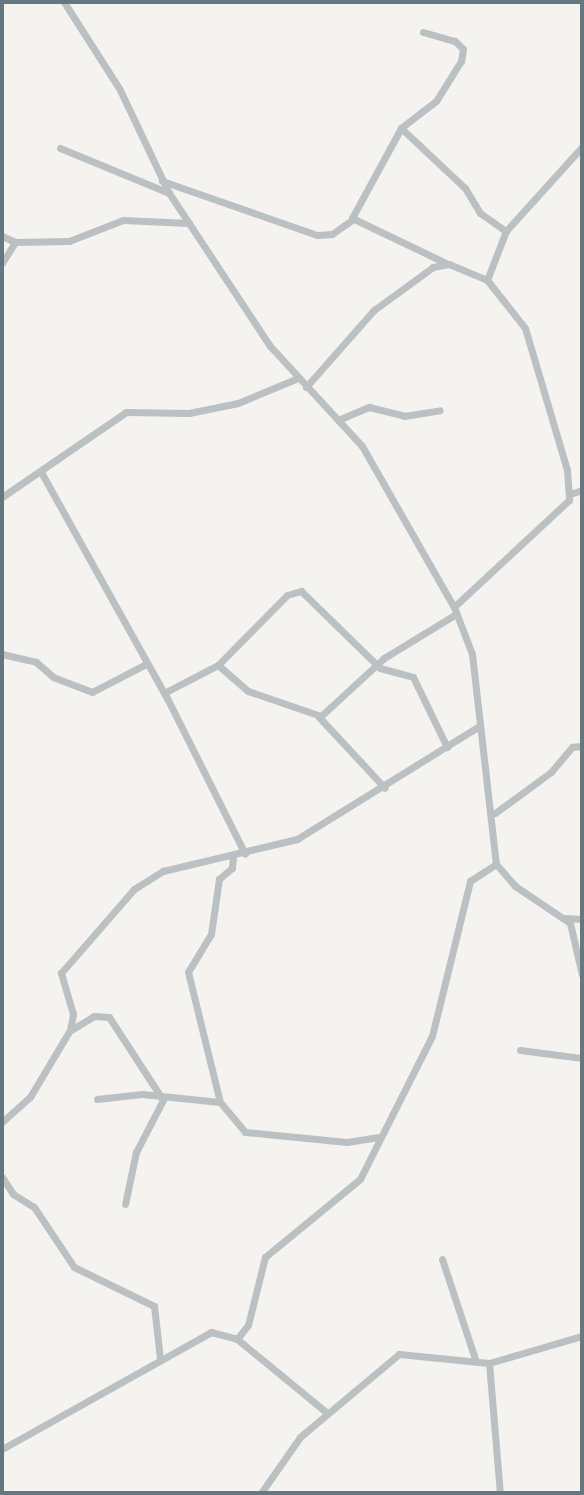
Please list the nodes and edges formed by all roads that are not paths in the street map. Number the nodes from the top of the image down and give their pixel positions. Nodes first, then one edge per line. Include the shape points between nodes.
1 (64, 2) edge
2 (423, 32) dead end
3 (401, 128) junction
4 (582, 147) edge
5 (60, 148) dead end
6 (162, 181) junction
7 (169, 193) junction
8 (352, 220) junction
9 (190, 223) junction
10 (506, 231) junction
11 (2, 236) edge
12 (15, 242) junction
13 (2, 263) edge
14 (449, 264) junction
15 (487, 280) junction
16 (298, 378) junction
17 (306, 387) junction
18 (440, 410) dead end
19 (338, 420) junction
20 (41, 472) junction
21 (582, 490) edge
22 (570, 494) junction
23 (2, 497) edge
24 (455, 611) junction
25 (2, 654) edge
26 (144, 665) junction
27 (218, 665) junction
28 (377, 665) junction
29 (164, 693) junction
30 (318, 716) junction
31 (479, 726) junction
32 (582, 746) edge
33 (447, 747) junction
34 (385, 789) junction
35 (495, 813) junction
36 (245, 854) junction
37 (233, 856) junction
38 (496, 864) junction
39 (565, 918) junction
40 (582, 919) edge
41 (582, 975) edge
42 (70, 1030) junction
43 (520, 1050) dead end
44 (582, 1058) edge
45 (97, 1099) dead end
46 (163, 1100) junction
47 (220, 1102) junction
48 (2, 1122) edge
49 (383, 1133) junction
50 (2, 1177) edge
51 (125, 1204) dead end
52 (442, 1259) dead end
53 (582, 1336) edge
54 (237, 1339) junction
55 (160, 1359) junction
56 (476, 1362) junction
57 (489, 1363) junction
58 (327, 1413) junction
59 (2, 1449) edge
60 (261, 1493) edge
61 (500, 1493) edge

1 - 6 street via 120,90
2 - 3 street via 455,41 463,54 443,93
3 - 8 street
3 - 10 street via 465,188 480,213
4 - 10 street
5 - 7 street
6 - 7 street
6 - 8 street via 317,235 332,234
7 - 9 street
8 - 14 street
9 - 12 street via 123,220 69,241
9 - 16 street
10 - 15 street
11 - 12 street
12 - 13 street
14 - 15 street
14 - 17 street via 424,270 381,305
15 - 22 street via 530,336
16 - 17 street
16 - 20 street via 238,403 189,413 126,412
17 - 19 street
18 - 19 street via 404,416 369,407
19 - 24 street via 377,468
20 - 23 street
20 - 26 street
21 - 22 street
22 - 24 street via 562,514
24 - 28 street
24 - 31 street via 472,654
25 - 26 street via 36,662 53,677 92,692
26 - 29 street
27 - 28 street via 296,590
27 - 29 street
27 - 30 street via 248,691
28 - 30 street
28 - 33 street via 413,677
29 - 36 street
30 - 34 street
31 - 33 street
31 - 35 street
32 - 35 street via 572,747 551,772
33 - 34 street
34 - 36 street via 297,839
35 - 38 street
36 - 37 street
37 - 42 street via 163,871 115,908 61,973 73,1014
37 - 47 street via 232,868 219,878 211,934 188,972
38 - 39 street via 515,886
38 - 49 street via 470,881 441,1011
39 - 40 street
39 - 41 street
42 - 46 street via 94,1016 109,1017
42 - 48 street via 30,1097
43 - 44 street
45 - 46 street via 142,1094
46 - 47 street
46 - 51 street via 136,1153
47 - 49 street via 245,1132 347,1142
49 - 54 street via 354,1189 265,1257 248,1325
50 - 55 street via 13,1194 34,1207 74,1267 154,1306
52 - 56 street
53 - 57 street
54 - 55 street via 197,1335
54 - 58 street
55 - 59 street
56 - 57 street
56 - 58 street via 399,1354
57 - 61 street
58 - 60 street via 287,1453

